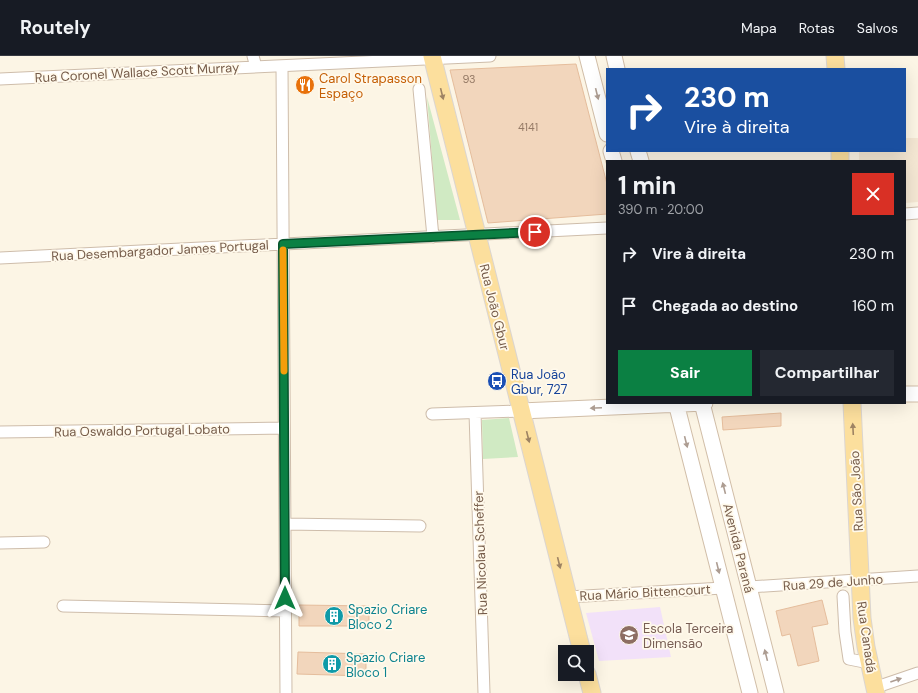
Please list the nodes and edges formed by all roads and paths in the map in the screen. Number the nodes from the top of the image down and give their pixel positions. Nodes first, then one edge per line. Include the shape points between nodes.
1 (490, 56) edge
2 (587, 56) edge
3 (614, 56) edge
4 (835, 56) edge
5 (433, 57) edge
6 (255, 61) edge
7 (282, 66) junction
8 (617, 68) edge
9 (836, 68) edge
10 (0, 79) edge
11 (419, 89) dead end
12 (606, 130) edge
13 (918, 213) edge
14 (906, 214) edge
15 (606, 228) edge
16 (477, 235) junction
17 (433, 237) junction
18 (283, 244) junction
19 (0, 258) edge
20 (906, 394) edge
21 (918, 394) edge
22 (661, 404) edge
23 (681, 404) edge
24 (702, 404) edge
25 (852, 404) edge
26 (521, 411) junction
27 (475, 413) junction
28 (432, 414) dead end
29 (284, 428) junction
30 (0, 432) edge
31 (285, 524) junction
32 (420, 526) dead end
33 (44, 542) dead end
34 (0, 543) edge
35 (918, 576) edge
36 (860, 580) junction
37 (749, 587) junction
38 (723, 588) junction
39 (843, 596) dead end
40 (568, 597) junction
41 (63, 606) dead end
42 (285, 611) junction
43 (862, 618) junction
44 (845, 632) junction
45 (580, 645) edge
46 (869, 663) junction
47 (918, 673) edge
48 (589, 681) edge
49 (873, 691) edge
50 (286, 693) edge
51 (484, 693) edge
52 (592, 693) edge
53 (750, 693) edge
54 (776, 693) edge

1 - 5 street, Rua Coronel Wallace Scott Murray
2 -> 12 street
3 - 8 street
4 - 9 main road
5 - 7 street, Rua Coronel Wallace Scott Murray
5 -> 16 main road, Rua João Gbur
6 - 7 street, Rua Coronel Wallace Scott Murray
6 - 10 street, Rua Coronel Wallace Scott Murray
7 - 18 street
11 - 17 street
13 - 14 street
15 - 16 street, Rua Desembargador James Portugal
16 - 17 street, Rua Desembargador James Portugal
16 - 26 main road, Rua João Gbur
17 - 18 street, Rua Desembargador James Portugal
18 - 19 street, Rua Desembargador James Portugal
18 - 29 street
20 - 21 street
22 -> 26 street
23 -> 38 street, Avenida Paraná
37 -> 24 street, Avenida Paraná
36 -> 25 main road, Rua São João
26 - 27 street
26 -> 40 main road, Rua João Gbur
27 - 28 street
27 - 51 street, Rua Nicolau Scheffer
29 - 30 street, Rua Oswaldo Portugal Lobato
29 - 31 street
31 - 32 street
31 - 42 street
33 - 34 street
35 - 36 street, Rua 29 de Junho
36 - 37 street, Rua 29 de Junho
36 - 43 main road, Rua Canadá
54 -> 37 street, Avenida Paraná
38 - 40 street, Rua Mário Bittencourt
38 - 53 street, Avenida Paraná
39 - 44 street
40 - 45 main road, Rua João Gbur
41 - 42 street
42 - 50 street
43 - 44 street
43 - 46 main road, Rua Canadá
44 - 46 street via 849,659
46 - 49 main road, Rua Canadá
49 -> 47 street
48 - 52 main road

